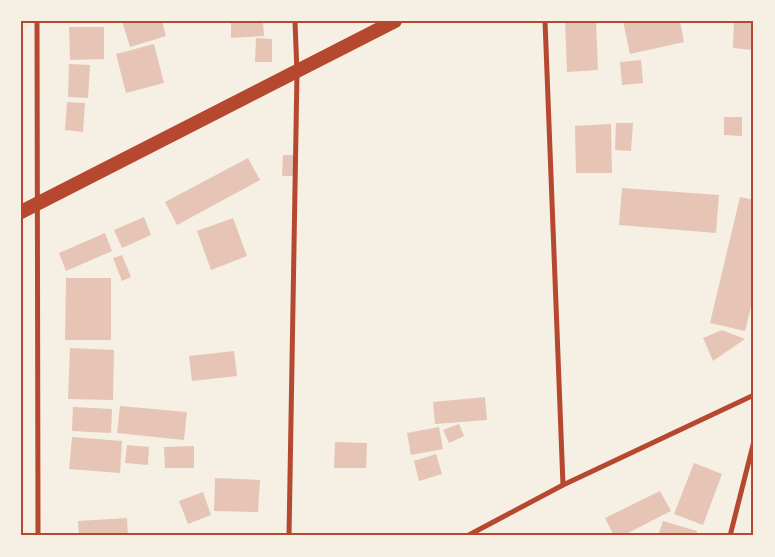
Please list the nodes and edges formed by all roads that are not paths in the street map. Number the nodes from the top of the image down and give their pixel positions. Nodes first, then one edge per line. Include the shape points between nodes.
1 (37, 21) edge
2 (295, 21) edge
3 (395, 21) edge
4 (545, 21) edge
5 (297, 73) junction
6 (37, 204) junction
7 (21, 212) edge
8 (754, 395) edge
9 (754, 440) edge
10 (563, 485) junction
11 (38, 536) edge
12 (289, 536) edge
13 (467, 536) edge
14 (730, 536) edge

1 - 6 street
2 - 5 street
3 - 5 highway
4 - 10 street
5 - 6 highway
5 - 12 street
6 - 7 highway
6 - 11 street
8 - 10 street
9 - 14 street
10 - 13 street

